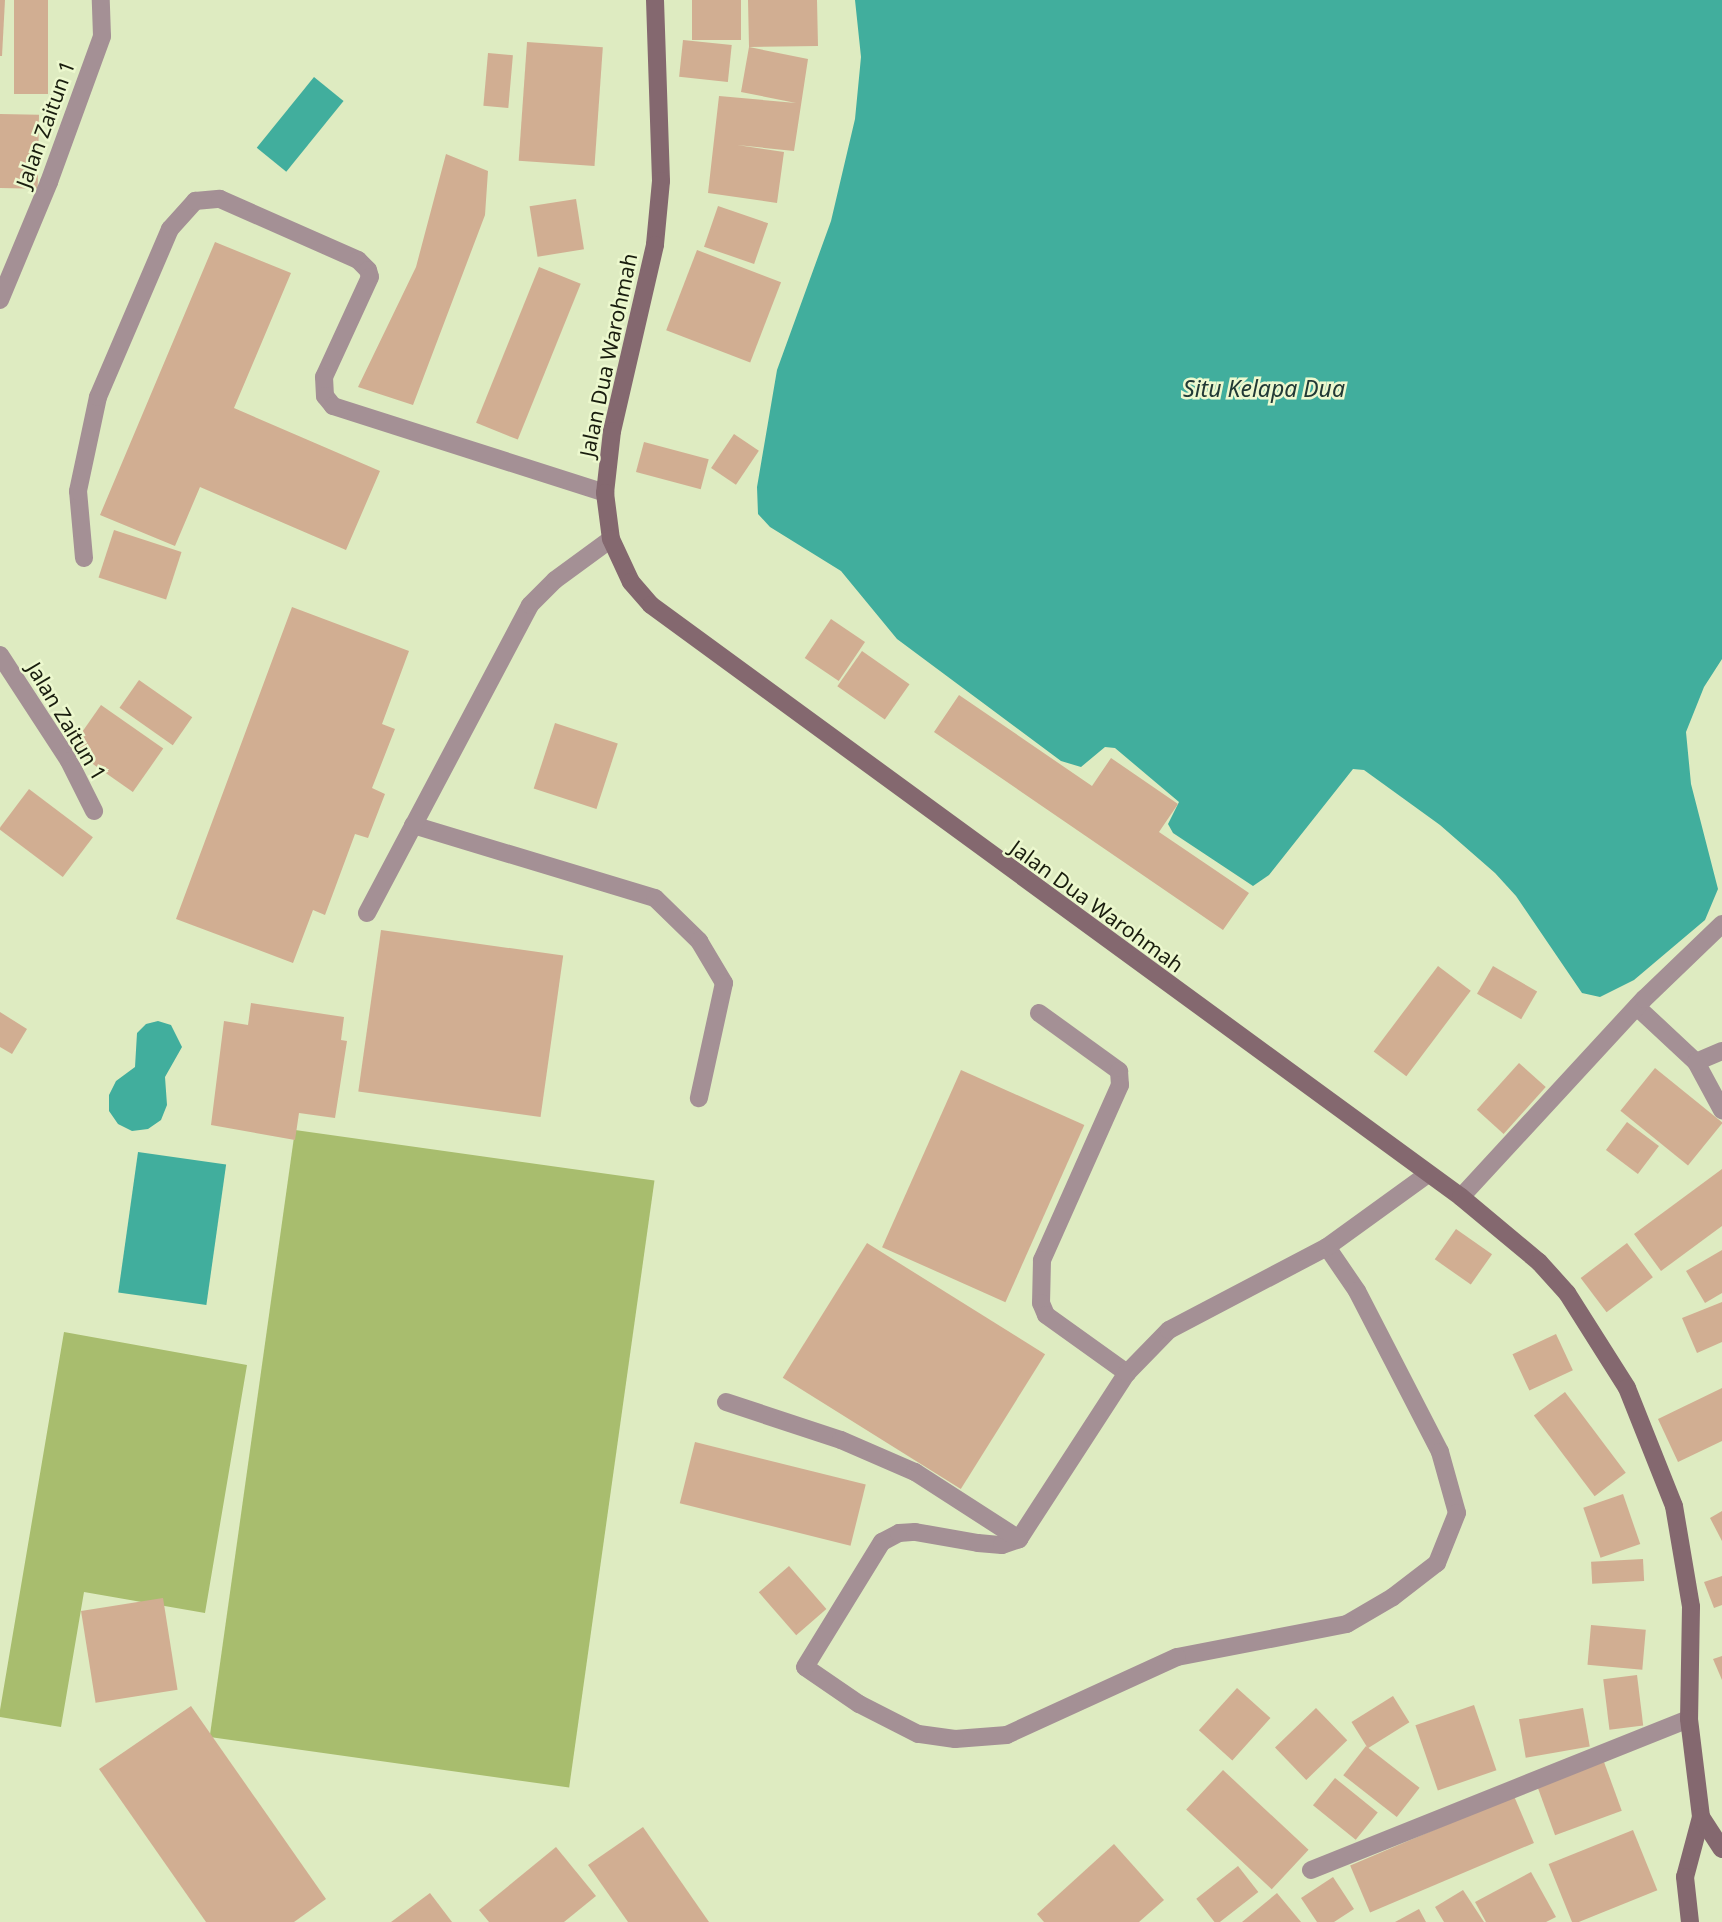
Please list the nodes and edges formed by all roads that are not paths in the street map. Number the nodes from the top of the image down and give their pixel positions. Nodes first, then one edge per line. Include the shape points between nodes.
1 (100, 0) edge
2 (655, 0) edge
3 (0, 300) edge
4 (606, 493) junction
5 (611, 539) junction
6 (84, 558) dead end
7 (0, 655) edge
8 (94, 811) dead end
9 (413, 825) junction
10 (367, 913) dead end
11 (1722, 924) edge
12 (1637, 1007) junction
13 (1039, 1013) dead end
14 (1722, 1051) edge
15 (1696, 1062) junction
16 (699, 1098) dead end
17 (1722, 1110) edge
18 (1428, 1174) junction
19 (1461, 1197) junction
20 (1327, 1247) junction
21 (1127, 1373) junction
22 (726, 1402) dead end
23 (1019, 1539) junction
24 (1689, 1719) junction
25 (1701, 1817) junction
26 (1722, 1849) edge
27 (1311, 1870) dead end
28 (1690, 1922) edge

1 - 3 street, Jalan Zaitun 1 via 102,36
2 - 4 street, Jalan Dua Warohmah via 661,181 655,245 612,431
4 - 5 street, Jalan Dua Warohmah
4 - 6 street via 333,406 326,396 324,377 370,277 369,270 358,260 220,199 195,201 170,229 98,397 78,491
5 - 9 street via 555,580 530,605
5 - 18 street, Jalan Dua Warohmah via 631,582 651,605
7 - 8 street, Jalan Zaitun 1 via 69,761
9 - 10 street
9 - 16 street via 655,898 673,915 699,941 724,983
11 - 12 street
12 - 15 street
12 - 19 street
13 - 21 street via 1119,1071 1120,1085 1042,1260 1041,1303 1046,1315
14 - 15 street
15 - 17 street
18 - 19 street, Jalan Dua Warohmah
18 - 20 street
19 - 24 street, Jalan Dua Warohmah via 1539,1262 1567,1293 1627,1388 1674,1506 1691,1607
20 - 21 street via 1169,1330
20 - 23 street via 1357,1291 1440,1452 1457,1513 1437,1563 1347,1624 1177,1657 1007,1735 955,1739 918,1734 859,1704 805,1667 881,1542 899,1533 915,1532 1002,1545
21 - 23 street
22 - 23 street via 891,1461
24 - 25 street, Jalan Dua Warohmah
24 - 27 street
25 - 26 street, Jalan Dua Warohmah
25 - 28 street, Jalan Dua Warohmah via 1685,1877

